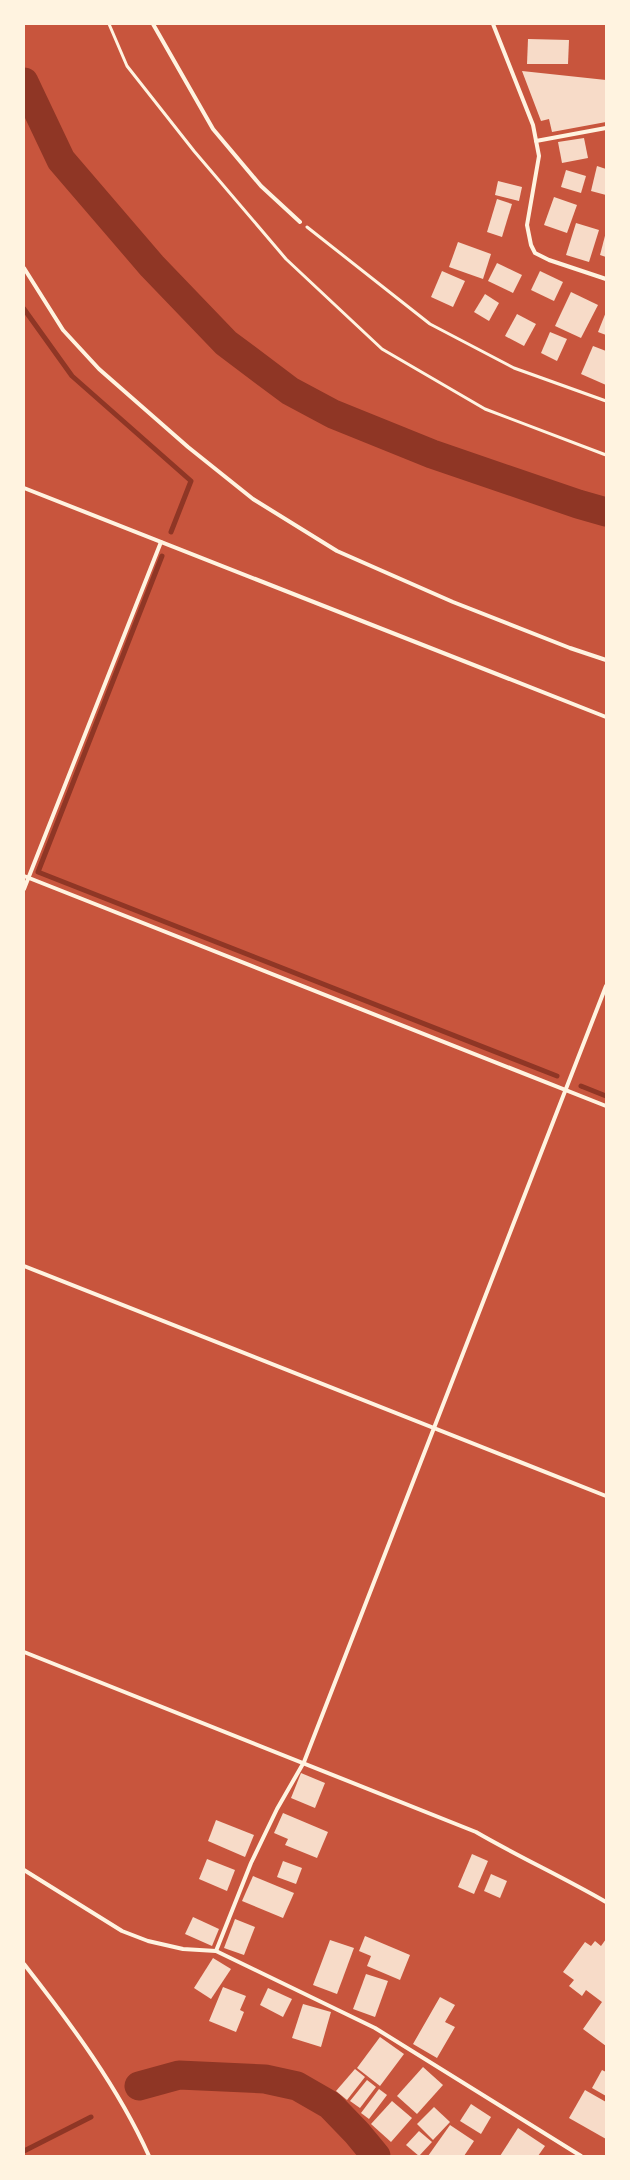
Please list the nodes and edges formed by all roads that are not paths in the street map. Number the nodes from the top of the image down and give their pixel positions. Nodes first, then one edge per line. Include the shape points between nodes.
1 (153, 24) edge
2 (493, 24) edge
3 (606, 128) edge
4 (536, 141) junction
5 (300, 222) road end
6 (24, 268) edge
7 (606, 279) edge
8 (24, 488) edge
9 (161, 542) junction
10 (606, 660) edge
11 (606, 717) edge
12 (26, 877) edge
13 (24, 889) edge
14 (606, 986) edge
15 (566, 1090) junction
16 (606, 1106) edge
17 (24, 1266) edge
18 (434, 1427) junction
19 (606, 1496) edge
20 (24, 1652) edge
21 (304, 1762) junction
22 (24, 1870) edge
23 (606, 1902) edge
24 (216, 1950) junction
25 (24, 1964) edge
26 (149, 2156) edge
27 (581, 2156) edge

1 - 5 lane via 212,129 261,186
2 - 4 lane via 533,125
3 - 4 lane
4 - 7 lane via 539,156 527,225 527,235 535,253
6 - 10 lane via 63,330 99,369 188,448 253,499 337,551 453,602
8 - 9 lane
9 - 11 lane
9 - 12 lane
12 - 13 lane
12 - 15 lane
14 - 15 lane
15 - 16 lane
15 - 18 lane
17 - 18 lane
18 - 19 lane
18 - 21 lane
20 - 21 lane
21 - 23 lane via 476,1832
21 - 24 lane via 251,1863
22 - 24 lane via 122,1931 183,1949
24 - 27 lane via 375,2028
25 - 26 lane via 100,2067 138,2130

